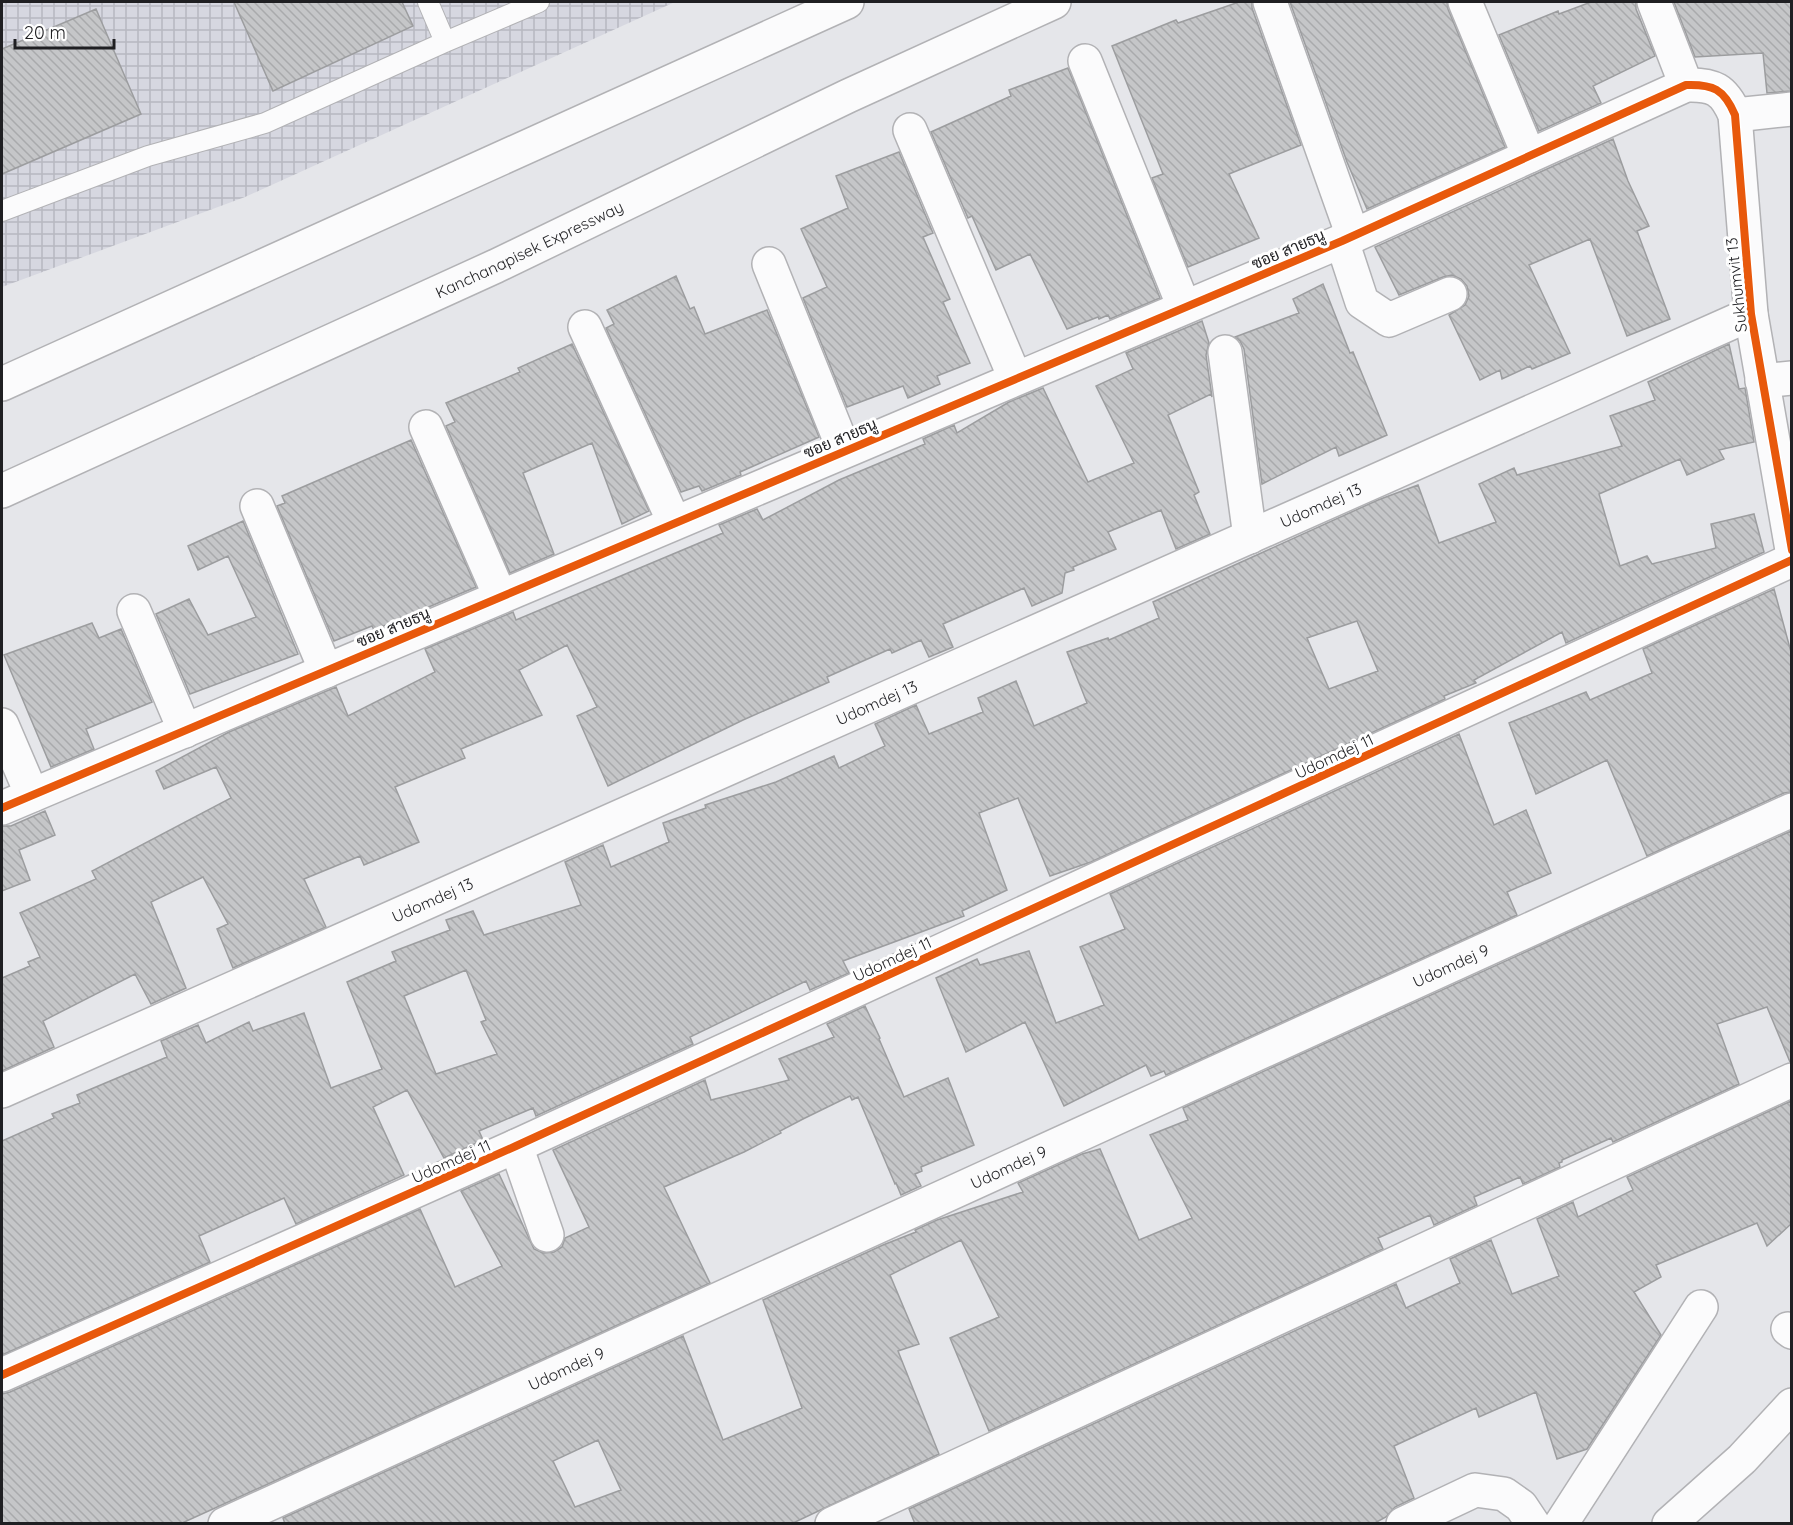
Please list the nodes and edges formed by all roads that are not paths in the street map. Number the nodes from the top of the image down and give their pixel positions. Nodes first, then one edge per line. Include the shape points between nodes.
1 (428, 2) edge
2 (539, 2) edge
3 (847, 2) edge
4 (1054, 2) edge
5 (1270, 2) edge
6 (1465, 2) edge
7 (1654, 2) edge
8 (445, 42) junction
9 (1085, 61) dead end
10 (1686, 86) junction
11 (1791, 109) edge
12 (1735, 115) junction
13 (910, 130) dead end
14 (1529, 156) junction
15 (2, 211) edge
16 (1347, 238) junction
17 (769, 264) dead end
18 (1450, 294) dead end
19 (1184, 307) junction
20 (1751, 314) junction
21 (585, 327) dead end
22 (1225, 352) dead end
23 (1015, 378) junction
24 (1777, 380) edge
25 (2, 384) edge
26 (426, 427) dead end
27 (844, 450) junction
28 (2, 491) edge
29 (257, 506) dead end
30 (674, 522) junction
31 (1250, 537) junction
32 (1791, 550) edge
33 (1791, 560) edge
34 (500, 596) junction
35 (134, 611) dead end
36 (326, 671) junction
37 (2, 725) edge
38 (185, 730) junction
39 (32, 795) junction
40 (2, 808) edge
41 (1791, 810) edge
42 (1791, 1080) edge
43 (2, 1091) edge
44 (516, 1146) junction
45 (547, 1235) dead end
46 (1701, 1307) dead end
47 (2, 1375) edge
48 (1791, 1405) edge
49 (882, 1513) edge
50 (225, 1524) edge
51 (832, 1524) edge
52 (1403, 1524) edge
53 (1533, 1524) edge
54 (1560, 1524) edge
55 (1669, 1524) edge

1 - 8 lane
2 - 8 lane
3 - 25 main road
4 - 28 main road, Kanchanapisek Expressway via 848,96 496,266
5 - 16 main road
6 - 14 main road
7 - 10 main road
8 - 15 lane via 265,123 148,156
9 - 19 main road
10 - 12 main road, Sukhumvit 13 via 1707,85 1719,91 1729,100
10 - 14 main road, ซอย สายธนู
11 - 12 main road
12 - 20 main road, Sukhumvit 13
13 - 23 main road
14 - 16 main road, ซอย สายธนู
16 - 18 main road via 1362,302 1389,320
16 - 19 main road, ซอย สายธนู
17 - 27 main road
19 - 23 main road, ซอย สายธนู
20 - 24 main road, Sukhumvit 13
20 - 31 main road, Udomdej 13
21 - 30 main road
22 - 31 main road
23 - 27 main road, ซอย สายธนู
24 - 32 main road, Sukhumvit 13
26 - 34 main road
27 - 30 main road, ซอย สายธนู
29 - 36 main road
30 - 34 main road, ซอย สายธนู
31 - 43 main road, Udomdej 13
33 - 44 main road, Udomdej 11
34 - 36 main road, ซอย สายธนู
35 - 38 main road
36 - 38 main road, ซอย สายธนู
37 - 39 main road
38 - 39 main road, ซอย สายธนู
39 - 40 main road, ซอย สายธนู
41 - 50 main road, Udomdej 9
42 - 49 main road
44 - 45 main road
44 - 47 main road, Udomdej 11
46 - 54 main road
48 - 55 main road via 1742,1459
49 - 51 main road
52 - 53 main road via 1475,1490 1504,1494 1521,1506

